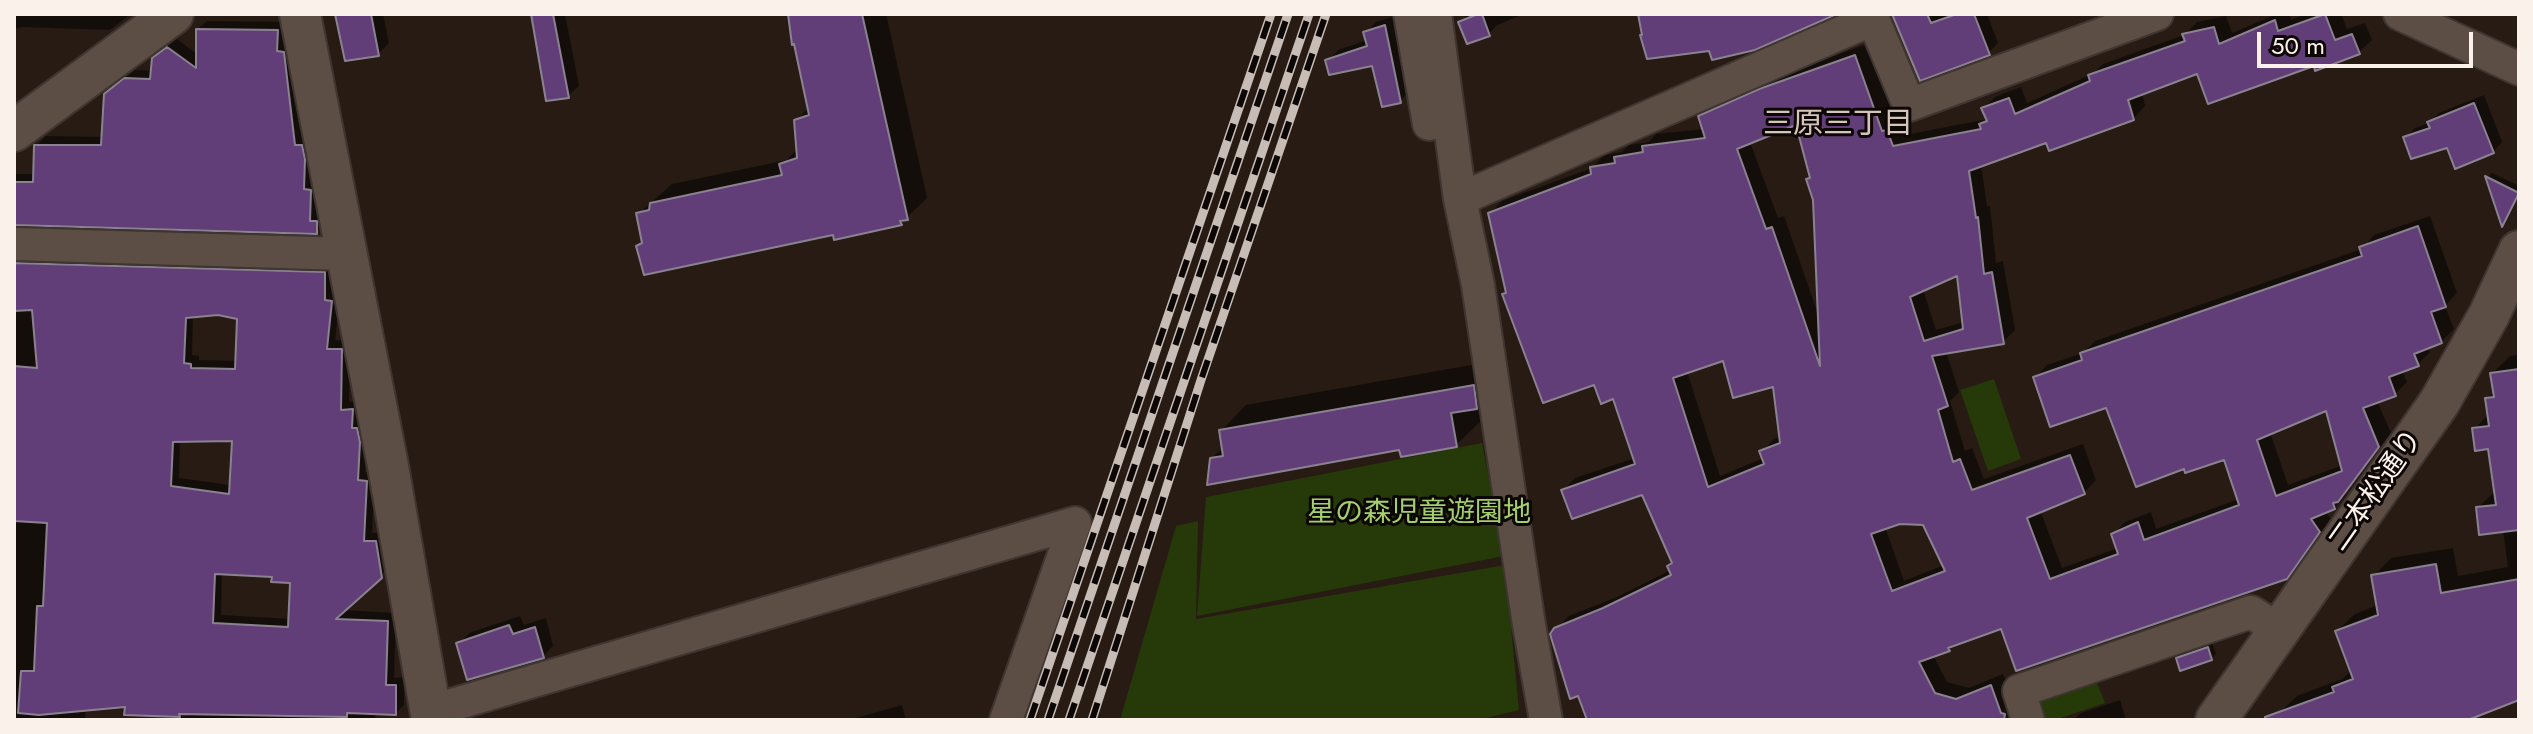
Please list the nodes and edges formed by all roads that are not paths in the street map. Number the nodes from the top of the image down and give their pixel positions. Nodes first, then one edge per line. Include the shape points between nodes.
1 (173, 14) edge
2 (300, 14) edge
3 (1410, 14) edge
4 (1435, 14) edge
5 (2157, 14) edge
6 (2400, 14) edge
7 (2519, 69) edge
8 (14, 131) edge
9 (1460, 199) junction
10 (14, 244) edge
11 (2519, 251) edge
12 (347, 254) junction
13 (2279, 630) junction
14 (431, 716) edge
15 (1006, 720) edge
16 (1546, 720) edge
17 (2028, 720) edge
18 (2216, 720) edge

1 - 8 street
2 - 12 street
3 - 9 street via 1440,187
4 - 9 street
5 - 9 street via 1909,105 1873,19
6 - 7 street
9 - 16 street
10 - 12 street
11 - 13 street, 二本松通り via 2446,392
12 - 14 street
13 - 17 street via 2251,612 2019,691
13 - 18 street, 二本松通り
14 - 15 street via 1075,523

